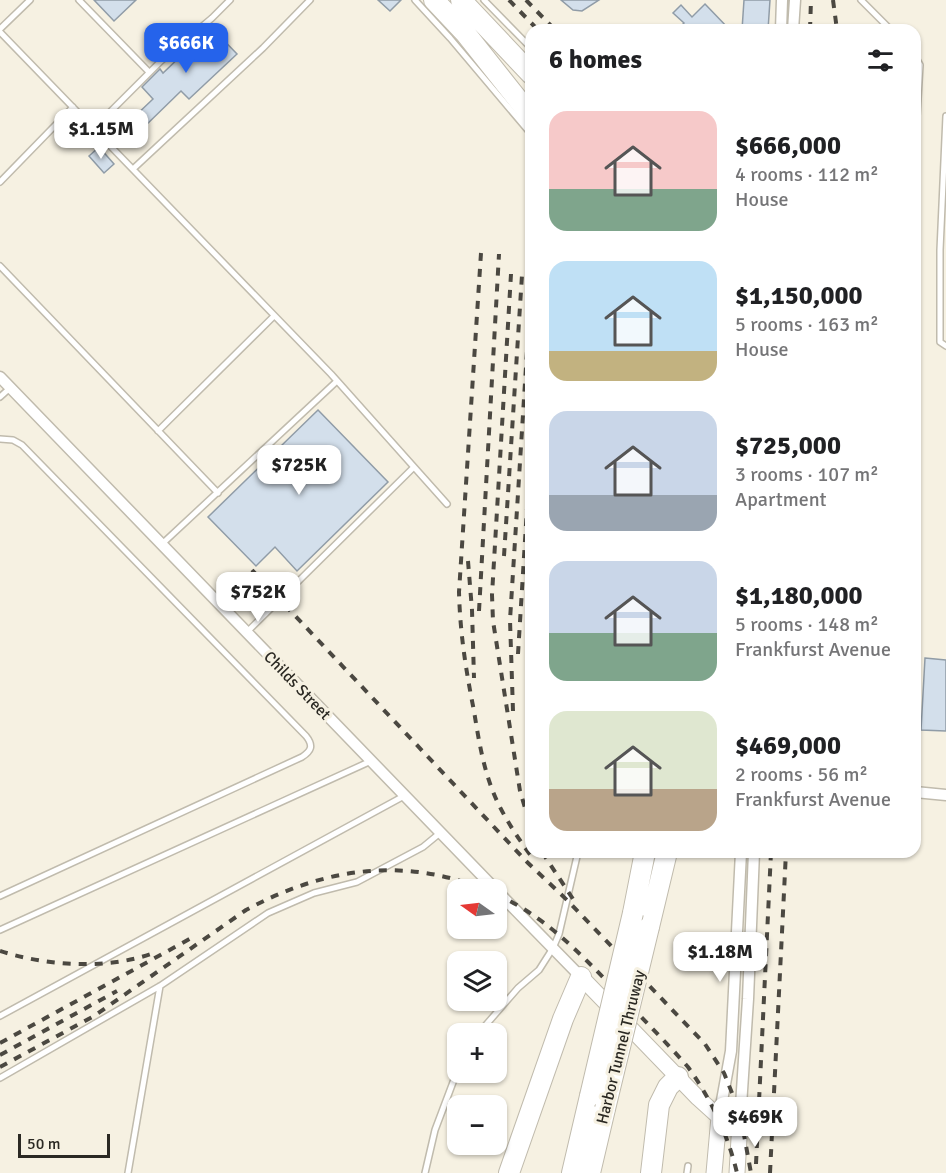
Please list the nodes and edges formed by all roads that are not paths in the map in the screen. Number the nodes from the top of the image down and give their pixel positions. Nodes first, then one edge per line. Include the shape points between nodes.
1 (30, 0) edge
2 (79, 0) edge
3 (230, 0) edge
4 (310, 0) edge
5 (414, 0) edge
6 (461, 0) edge
7 (484, 0) edge
8 (782, 0) edge
9 (795, 0) edge
10 (861, 0) edge
11 (433, 3) edge
12 (780, 24) edge
13 (793, 24) edge
14 (885, 24) edge
15 (0, 31) edge
16 (525, 42) edge
17 (525, 68) edge
18 (149, 72) junction
19 (73, 107) junction
20 (525, 108) edge
21 (946, 116) edge
22 (525, 127) edge
23 (93, 129) junction
24 (133, 169) junction
25 (0, 182) edge
26 (0, 266) edge
27 (274, 316) junction
28 (946, 346) edge
29 (0, 377) edge
30 (337, 381) junction
31 (10, 388) junction
32 (0, 398) edge
33 (158, 431) junction
34 (0, 439) edge
35 (414, 467) junction
36 (218, 493) junction
37 (447, 504) dead end
38 (162, 544) junction
39 (247, 632) junction
40 (372, 760) junction
41 (921, 793) edge
42 (946, 795) edge
43 (404, 796) junction
44 (440, 833) junction
45 (577, 858) edge
46 (644, 858) edge
47 (666, 858) edge
48 (741, 858) edge
49 (754, 858) edge
50 (485, 879) edge
51 (0, 896) edge
52 (507, 901) edge
53 (0, 930) edge
54 (553, 948) junction
55 (581, 977) junction
56 (160, 986) junction
57 (0, 1017) edge
58 (487, 1023) edge
59 (678, 1077) junction
60 (0, 1078) edge
61 (453, 1083) edge
62 (719, 1117) junction
63 (740, 1121) junction
64 (688, 1166) dead end
65 (128, 1173) edge
66 (426, 1173) edge
67 (509, 1173) edge
68 (572, 1173) edge
69 (590, 1173) edge
70 (651, 1173) edge
71 (687, 1173) edge
72 (714, 1173) edge
73 (737, 1173) edge

1 - 15 lane
2 - 18 lane
3 - 18 lane
4 - 24 lane
5 - 11 lane
6 - 17 highway
7 - 16 lane
8 - 12 street
9 - 13 street
10 - 14 lane
11 - 20 highway via 466,34
11 - 22 lane via 450,38
15 - 19 lane
18 - 23 lane
19 - 23 lane
19 - 25 lane
21 - 28 lane via 940,250 940,342
23 - 24 lane
24 - 27 lane
26 - 33 lane
27 - 30 lane
27 - 33 lane
29 - 31 street, Childs Street
30 - 35 lane
30 - 36 lane
31 - 32 lane
31 - 38 street, Childs Street
33 - 36 lane
34 - 51 lane via 22,445 306,736 312,747 302,758
35 - 37 lane
35 - 39 lane
36 - 38 lane
38 - 39 street, Childs Street
39 - 40 street, Childs Street
40 - 43 street, Childs Street
40 - 53 lane
41 - 42 street
43 - 44 street, Childs Street
43 - 57 lane
44 - 50 street, Childs Street
44 - 56 lane via 423,847 357,882 314,893 268,913
45 - 54 lane
46 - 68 highway, Harbor Tunnel Thruway, bridge
47 - 69 highway, Harbor Tunnel Thruway, bridge
48 - 62 street via 731,1051
49 - 63 street
52 - 54 street, Childs Street
54 - 55 street, Childs Street
54 - 58 lane via 539,970 518,987
55 - 59 main road, Childs Street
55 - 67 highway
56 - 60 lane
56 - 65 lane
59 - 62 main road, Childs Street
59 - 70 highway via 659,1105
61 - 66 lane via 435,1130
62 - 63 main road
62 - 72 main road
63 - 73 main road
64 - 71 lane

